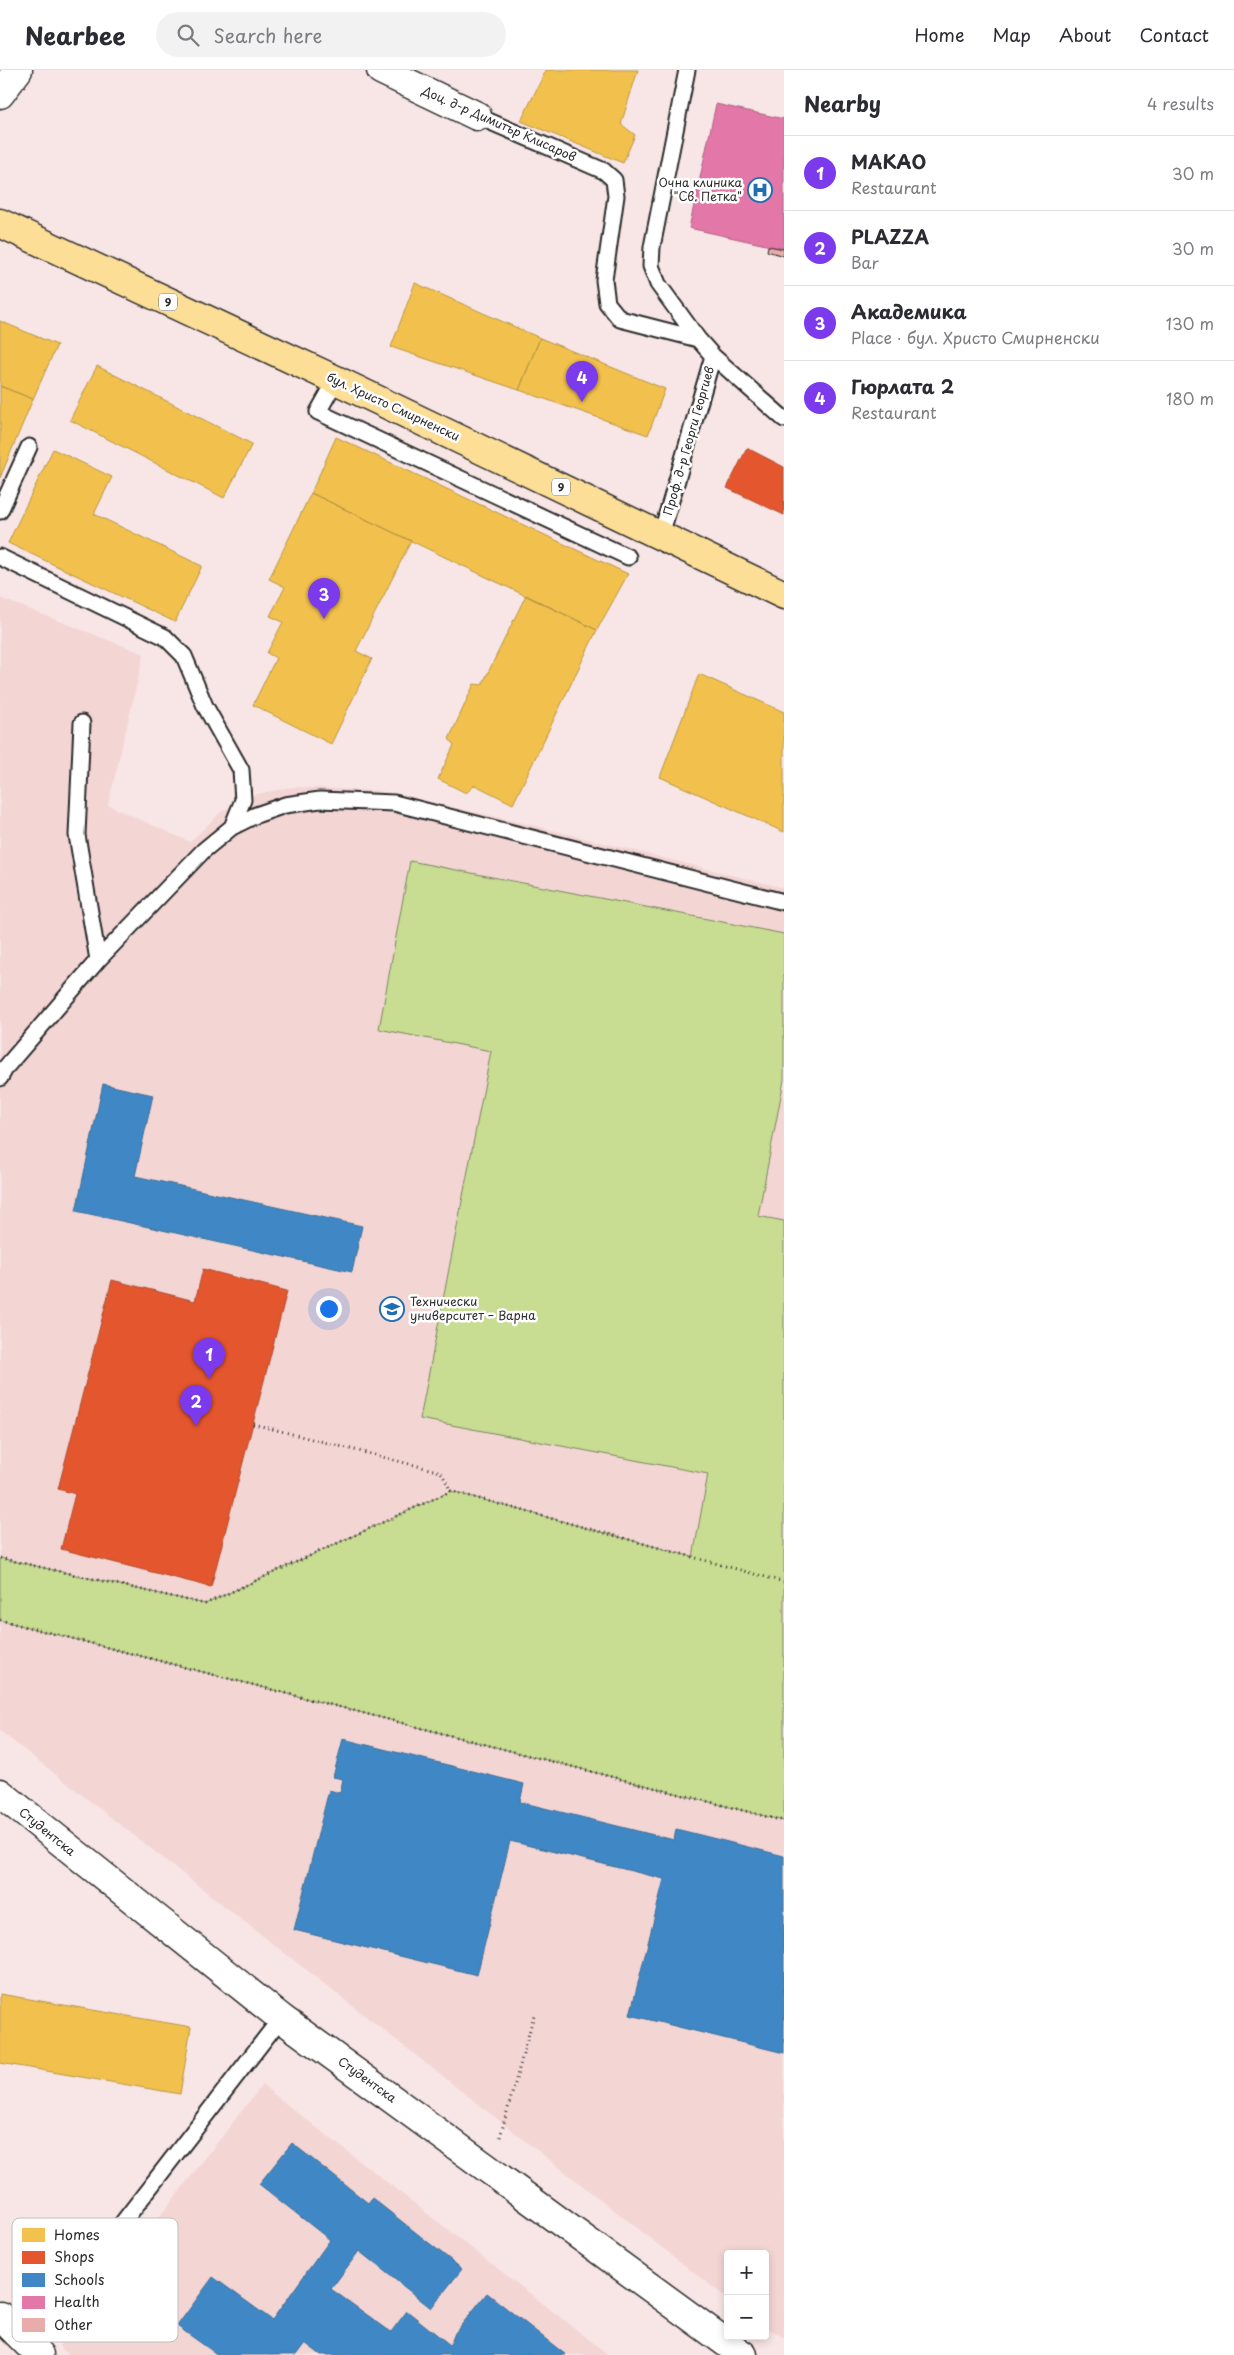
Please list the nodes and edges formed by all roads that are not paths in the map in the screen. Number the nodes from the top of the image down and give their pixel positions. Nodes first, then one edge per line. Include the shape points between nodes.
1 (18, 70) edge
2 (381, 70) edge
3 (687, 70) edge
4 (0, 94) edge
5 (477, 116) joint
6 (0, 223) edge
7 (698, 338) junction
8 (713, 356) junction
9 (336, 380) junction
10 (784, 419) edge
11 (29, 447) dead end
12 (0, 511) edge
13 (661, 535) junction
14 (0, 557) edge
15 (628, 557) dead end
16 (784, 595) edge
17 (82, 724) dead end
18 (232, 827) junction
19 (784, 902) edge
20 (98, 960) junction
21 (0, 1078) edge
22 (0, 1793) edge
23 (281, 2018) junction
24 (132, 2218) edge
25 (0, 2316) edge
26 (12, 2328) edge
27 (743, 2355) edge

1 - 4 street
2 - 5 street, Доц. д-р Димитър Клисаров
3 - 7 lane, Проф. д-р Георги Георгиев via 651,266 658,284
5 - 7 lane, Доц. д-р Димитър Клисаров via 604,171 614,180 616,196 604,280 607,303 620,320
6 - 9 main road, бул. Христо Смирненски / 9
7 - 8 lane, Проф. д-р Георги Георгиев
8 - 10 lane
8 - 13 lane, Проф. д-р Георги Георгиев
9 - 13 main road, бул. Христо Смирненски / 9
9 - 15 lane via 318,412
11 - 12 lane
13 - 16 main road, бул. Христо Смирненски / 9
14 - 18 lane via 165,637 184,656 205,706 241,770 243,800
17 - 20 lane via 77,835
18 - 19 lane via 285,805 320,800 394,803
18 - 20 lane via 204,850
20 - 21 lane
22 - 23 street, Студентска
23 - 24 lane
23 - 27 street, Студентска
25 - 26 street

